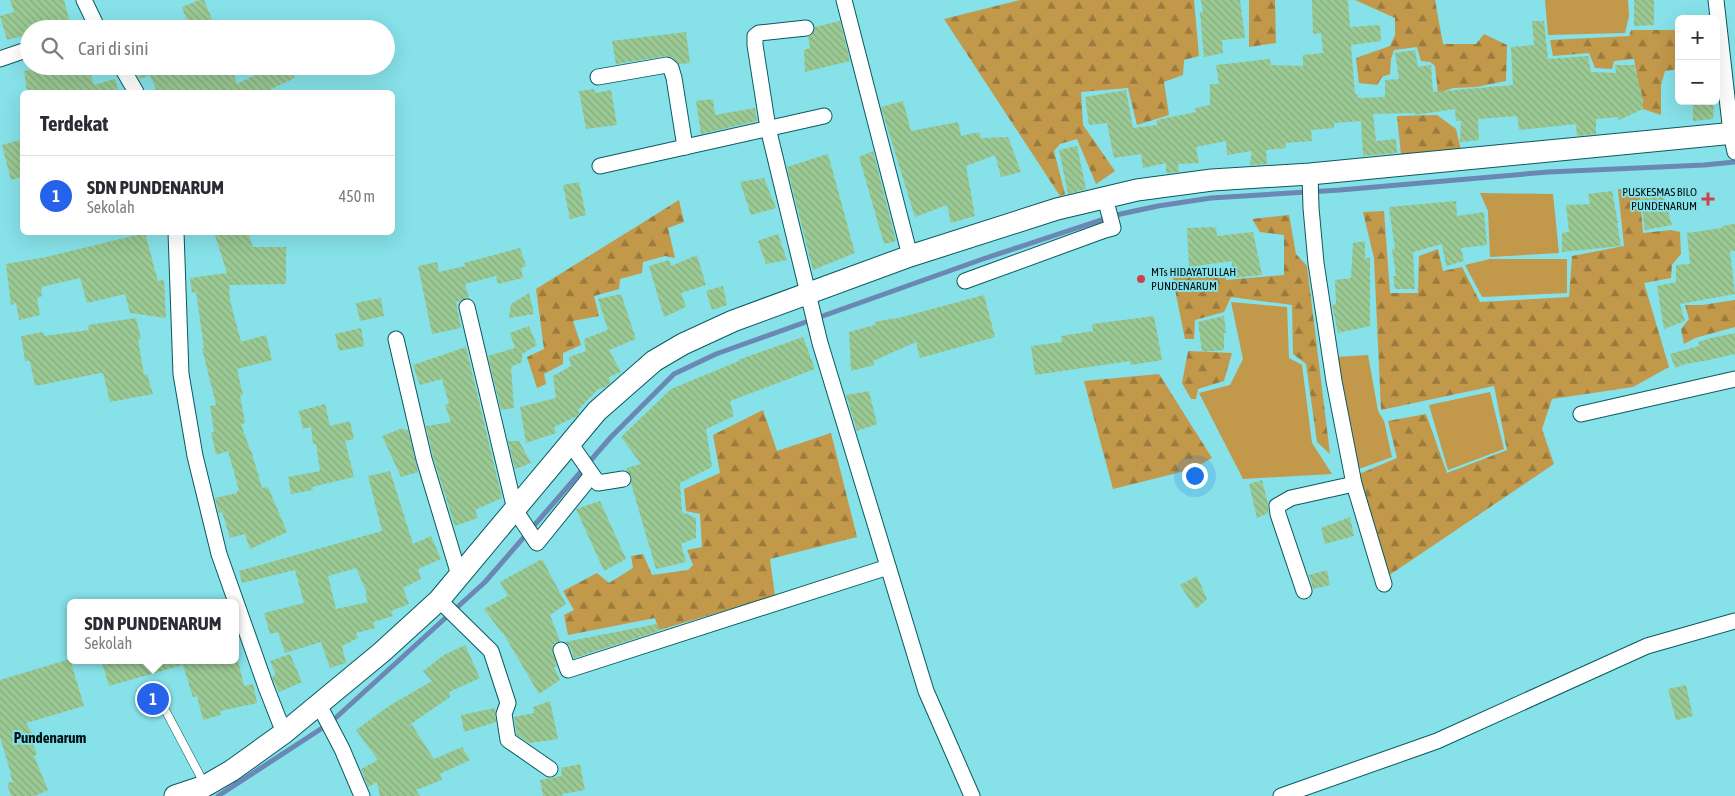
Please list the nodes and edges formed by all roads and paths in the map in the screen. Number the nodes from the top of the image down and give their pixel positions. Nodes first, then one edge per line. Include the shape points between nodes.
1 (84, 0) edge
2 (844, 0) edge
3 (1716, 0) edge
4 (91, 20) edge
5 (806, 28) dead end
6 (20, 52) edge
7 (0, 59) edge
8 (126, 75) edge
9 (598, 77) dead end
10 (135, 90) edge
11 (824, 116) dead end
12 (768, 128) junction
13 (1734, 142) edge
14 (685, 147) junction
15 (600, 166) dead end
16 (1310, 179) junction
17 (1106, 202) junction
18 (176, 235) edge
19 (910, 256) junction
20 (965, 281) dead end
21 (809, 300) junction
22 (467, 307) dead end
23 (396, 339) dead end
24 (1735, 379) edge
25 (1581, 414) dead end
26 (576, 451) junction
27 (591, 474) junction
28 (623, 479) dead end
29 (1354, 484) junction
30 (520, 517) junction
31 (888, 567) junction
32 (460, 575) junction
33 (1384, 584) dead end
34 (1304, 591) dead end
35 (234, 599) edge
36 (442, 603) junction
37 (239, 612) edge
38 (1735, 621) edge
39 (561, 650) dead end
40 (153, 687) dead end
41 (322, 709) junction
42 (284, 733) junction
43 (550, 769) dead end
44 (205, 786) junction
45 (175, 796) edge
46 (362, 796) edge
47 (972, 796) edge
48 (1281, 796) edge

1 - 4 street
2 - 19 street
3 - 13 street
5 - 12 street via 756,36
6 - 7 street
8 - 10 street
9 - 14 street via 667,65 671,68
11 - 12 street
12 - 14 street
12 - 21 street
13 - 16 main road
14 - 15 street
16 - 17 main road via 1212,180 1137,190
16 - 29 street via 1316,263
17 - 19 main road via 1057,209
17 - 20 street via 1113,228
18 - 35 street via 181,374 195,456 218,554
19 - 21 main road
21 - 26 main road via 733,322 683,344 654,362 597,410
21 - 31 street
22 - 30 street
23 - 32 street via 424,459
24 - 25 street
26 - 27 street
26 - 30 main road
27 - 28 street via 598,483
27 - 30 street via 537,543
29 - 33 street
29 - 34 street via 1291,498 1277,506
30 - 32 main road
31 - 39 street via 568,670
31 - 47 street via 926,692
32 - 36 main road
36 - 41 main road via 382,652
36 - 43 street via 492,651 508,703 504,714 508,740
37 - 42 street
38 - 48 street via 1646,646 1437,741
40 - 44 lane
41 - 42 main road
41 - 46 street
42 - 44 main road
44 - 45 main road

